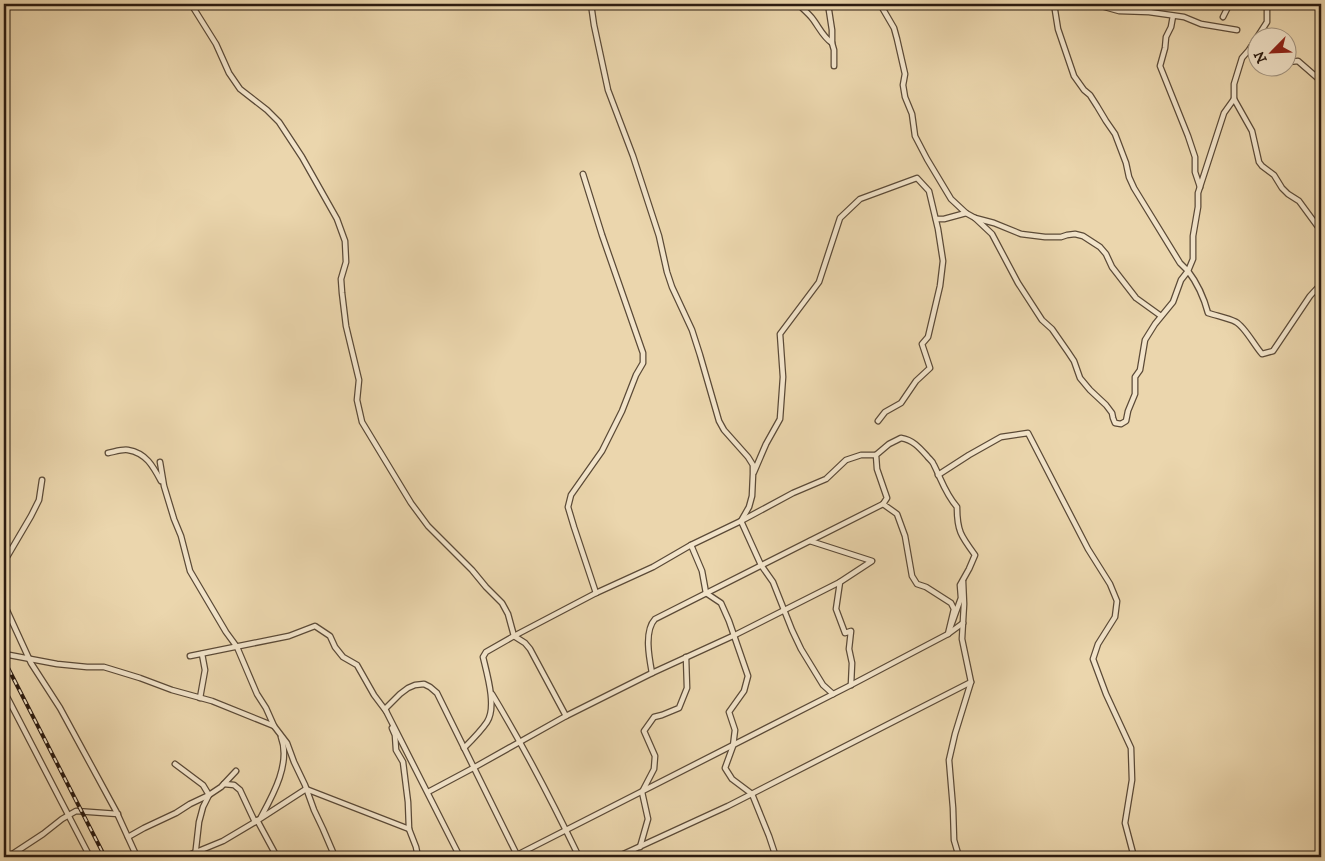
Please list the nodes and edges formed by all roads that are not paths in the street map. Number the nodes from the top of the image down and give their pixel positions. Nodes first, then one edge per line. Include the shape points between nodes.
1 (191, 4) edge
2 (591, 4) edge
3 (798, 4) edge
4 (828, 4) edge
5 (880, 4) edge
6 (1054, 4) edge
7 (1094, 4) edge
8 (1233, 4) edge
9 (1267, 4) edge
10 (1172, 16) junction
11 (1223, 17) dead end
12 (1237, 30) dead end
13 (832, 43) junction
14 (1298, 61) edge
15 (834, 66) dead end
16 (1321, 81) edge
17 (1234, 99) junction
18 (583, 174) dead end
19 (1200, 187) junction
20 (966, 213) junction
21 (975, 218) junction
22 (936, 219) junction
23 (1321, 231) edge
24 (1188, 271) junction
25 (1321, 284) edge
26 (1161, 316) junction
27 (878, 421) dead end
28 (108, 453) dead end
29 (876, 454) junction
30 (160, 462) dead end
31 (753, 474) junction
32 (938, 475) junction
33 (42, 480) dead end
34 (164, 486) junction
35 (883, 504) junction
36 (741, 521) junction
37 (810, 541) junction
38 (691, 545) junction
39 (4, 562) edge
40 (761, 565) junction
41 (963, 580) junction
42 (840, 582) junction
43 (596, 593) junction
44 (706, 593) junction
45 (4, 604) edge
46 (784, 610) junction
47 (963, 623) junction
48 (948, 634) junction
49 (734, 635) junction
50 (514, 636) junction
51 (237, 647) junction
52 (4, 654) edge
53 (202, 654) junction
54 (190, 656) dead end
55 (686, 657) junction
56 (28, 658) junction
57 (652, 673) junction
58 (971, 682) junction
59 (851, 685) junction
60 (4, 691) edge
61 (491, 693) junction
62 (833, 694) junction
63 (200, 698) junction
64 (386, 708) junction
65 (566, 716) junction
66 (274, 726) junction
67 (280, 733) junction
68 (520, 741) junction
69 (734, 746) junction
70 (464, 748) junction
71 (175, 764) dead end
72 (475, 767) junction
73 (236, 770) dead end
74 (224, 784) junction
75 (306, 789) junction
76 (428, 792) junction
77 (642, 792) junction
78 (752, 794) junction
79 (209, 795) junction
80 (118, 814) junction
81 (68, 815) junction
82 (258, 820) junction
83 (409, 829) junction
84 (566, 830) junction
85 (128, 837) junction
86 (640, 847) junction
87 (194, 855) edge
88 (516, 856) edge
89 (8, 857) edge
90 (90, 857) edge
91 (137, 857) edge
92 (184, 857) edge
93 (277, 857) edge
94 (335, 857) edge
95 (418, 857) edge
96 (460, 857) edge
97 (579, 857) edge
98 (617, 857) edge
99 (776, 857) edge
100 (959, 857) edge
101 (1134, 857) edge

1 - 50 street via 216,44 229,73 240,89 279,122 337,219 345,241 342,293 359,380 357,400 362,422 428,526 502,603
2 - 31 street via 608,90 659,236 672,287 692,330 719,421 748,457
3 - 13 street
4 - 13 street
5 - 20 street via 897,39 914,136 946,193
6 - 24 street via 1058,29 1074,76 1115,134 1134,188
7 - 10 street via 1119,11
8 - 11 street
9 - 17 street via 1267,22 1242,58 1234,84
10 - 12 street
10 - 19 street via 1160,66 1195,157
13 - 15 street
14 - 16 street
17 - 19 street via 1224,113
17 - 23 street via 1252,131 1259,162 1274,175 1282,188 1299,201
18 - 43 street via 643,353 643,363 622,411 602,450 571,495 568,507
19 - 24 street via 1193,259
20 - 21 street
20 - 22 street
21 - 26 street via 1021,234 1083,236 1106,254 1136,298
21 - 26 street via 992,234 1042,320 1074,361 1080,378 1112,413 1115,423 1126,421 1135,394 1135,377 1140,370 1145,340
22 - 27 street via 943,261 928,338 922,344 930,368 901,403 885,412
22 - 31 street via 929,191 916,178 860,198 840,218 819,282 780,334 783,377 780,419
24 - 25 street via 1208,313 1235,321 1262,354 1273,351
24 - 26 street via 1173,302
28 - 34 street via 126,449 140,454 151,462
29 - 32 street via 888,444 907,439 918,445 934,463
29 - 35 street via 877,469 887,498
29 - 36 street via 846,460 826,479 792,493
30 - 34 street
31 - 36 street via 752,496
32 - 41 street via 948,498 957,507 960,533 974,554
32 - 101 street via 1001,437 1028,433 1088,549 1110,584 1117,601 1115,617 1098,644 1093,659 1131,748 1132,780 1125,823
33 - 39 street via 39,500
34 - 51 street via 190,571
35 - 37 street
35 - 48 street via 897,514 905,536 912,576 917,584 951,603 954,609
36 - 38 street
36 - 40 street
37 - 40 street
37 - 42 street via 872,561
38 - 43 street
38 - 44 street via 702,571
40 - 44 street
40 - 46 street via 773,582
41 - 47 street
41 - 48 street
42 - 46 street
42 - 59 street via 836,609 845,633 851,631
43 - 50 street
44 - 49 street via 721,603
44 - 57 street via 661,615 651,624 648,642
45 - 56 street
46 - 49 street
46 - 62 street via 813,670
47 - 48 street
47 - 58 street via 962,639
48 - 59 street
49 - 55 street
49 - 69 street via 748,676 744,691 729,712 735,730
50 - 61 street via 484,654
50 - 65 street via 530,649
51 - 53 street
51 - 64 street via 289,636 314,626 330,636 343,657 357,665 374,695
51 - 66 street
52 - 56 street
53 - 54 street
53 - 63 street via 204,670
55 - 57 street
55 - 77 street via 687,688 679,708 654,716 644,731 655,756 654,769
56 - 63 street via 104,668
56 - 80 street via 60,708
57 - 65 street
58 - 78 street
58 - 100 street via 949,760 954,840
59 - 62 street
60 - 81 street
61 - 68 street
61 - 70 street via 488,720
62 - 69 street
63 - 66 street
64 - 70 street via 408,688 424,684 430,687 443,702
64 - 76 street
64 - 83 street via 402,762
65 - 68 street
66 - 67 street
67 - 75 street via 287,742
67 - 82 street via 284,743 283,767 277,786
68 - 72 street
68 - 84 street
69 - 77 street
69 - 78 street via 726,768 732,779
70 - 72 street
71 - 79 street via 203,785
72 - 76 street
72 - 88 street
73 - 74 street
74 - 79 street
74 - 82 street via 234,785 240,790
75 - 82 street
75 - 83 street
75 - 94 street
76 - 96 street
77 - 84 street
77 - 86 street via 648,819
78 - 86 street
78 - 99 street
79 - 85 street
79 - 87 street via 203,806
80 - 81 street via 76,811
80 - 85 street
81 - 89 street
81 - 90 street
82 - 87 street
82 - 93 street
83 - 95 street
84 - 88 street
84 - 97 street
85 - 91 street
86 - 98 street
87 - 92 street

